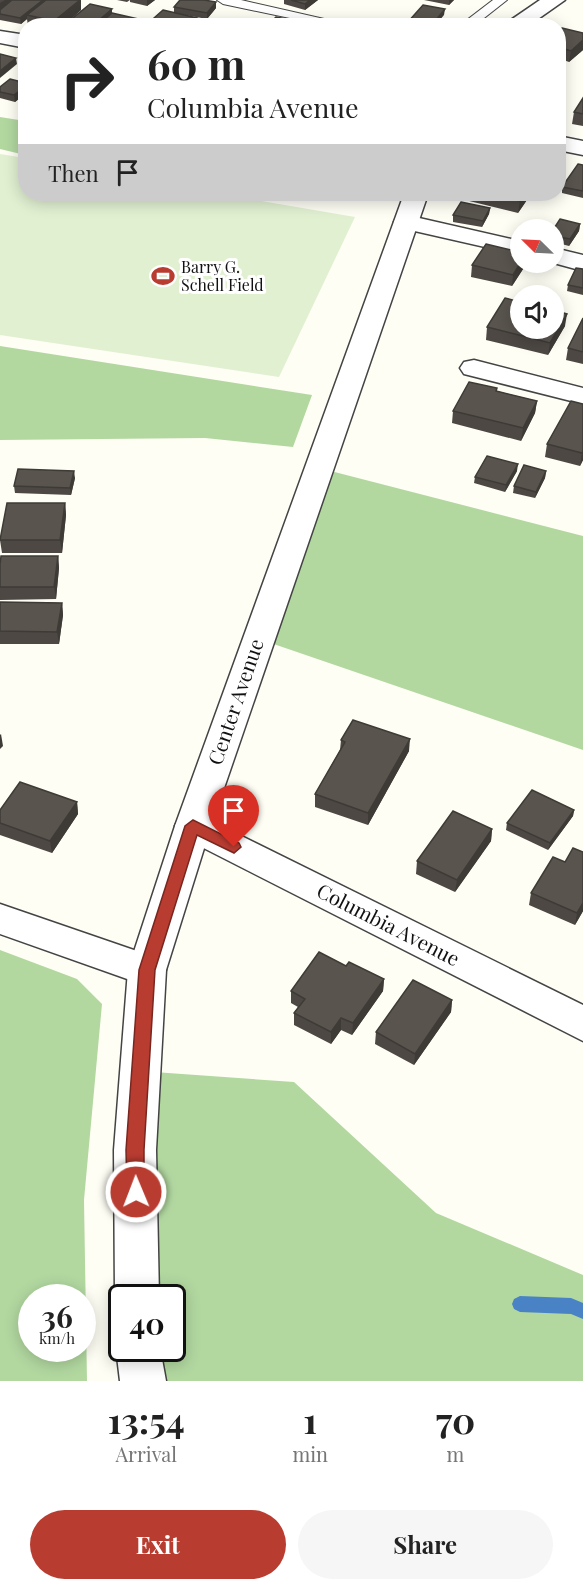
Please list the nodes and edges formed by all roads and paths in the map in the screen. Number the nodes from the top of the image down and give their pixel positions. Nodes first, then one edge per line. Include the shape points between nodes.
1 (223, 0) edge
2 (501, 0) edge
3 (555, 0) edge
4 (310, 18) edge
5 (476, 18) edge
6 (525, 18) edge
7 (0, 37) edge
8 (18, 40) edge
9 (566, 145) edge
10 (583, 148) edge
11 (414, 201) edge
12 (406, 222) junction
13 (510, 246) edge
14 (564, 258) edge
15 (583, 263) edge
16 (474, 368) dead end
17 (583, 396) edge
18 (193, 826) junction
19 (0, 919) edge
20 (147, 970) junction
21 (583, 1024) edge
22 (137, 1284) edge
23 (140, 1362) edge
24 (142, 1381) edge

1 - 4 lane
2 - 5 lane
3 - 6 street
7 - 8 street
9 - 10 street
11 - 12 street, Center Avenue
12 - 13 street
12 - 18 street, Center Avenue
14 - 15 street
16 - 17 street
18 - 20 street, Center Avenue
18 - 21 street, Columbia Avenue
19 - 20 street
20 - 22 street, Center Avenue via 135,1150
23 - 24 street

